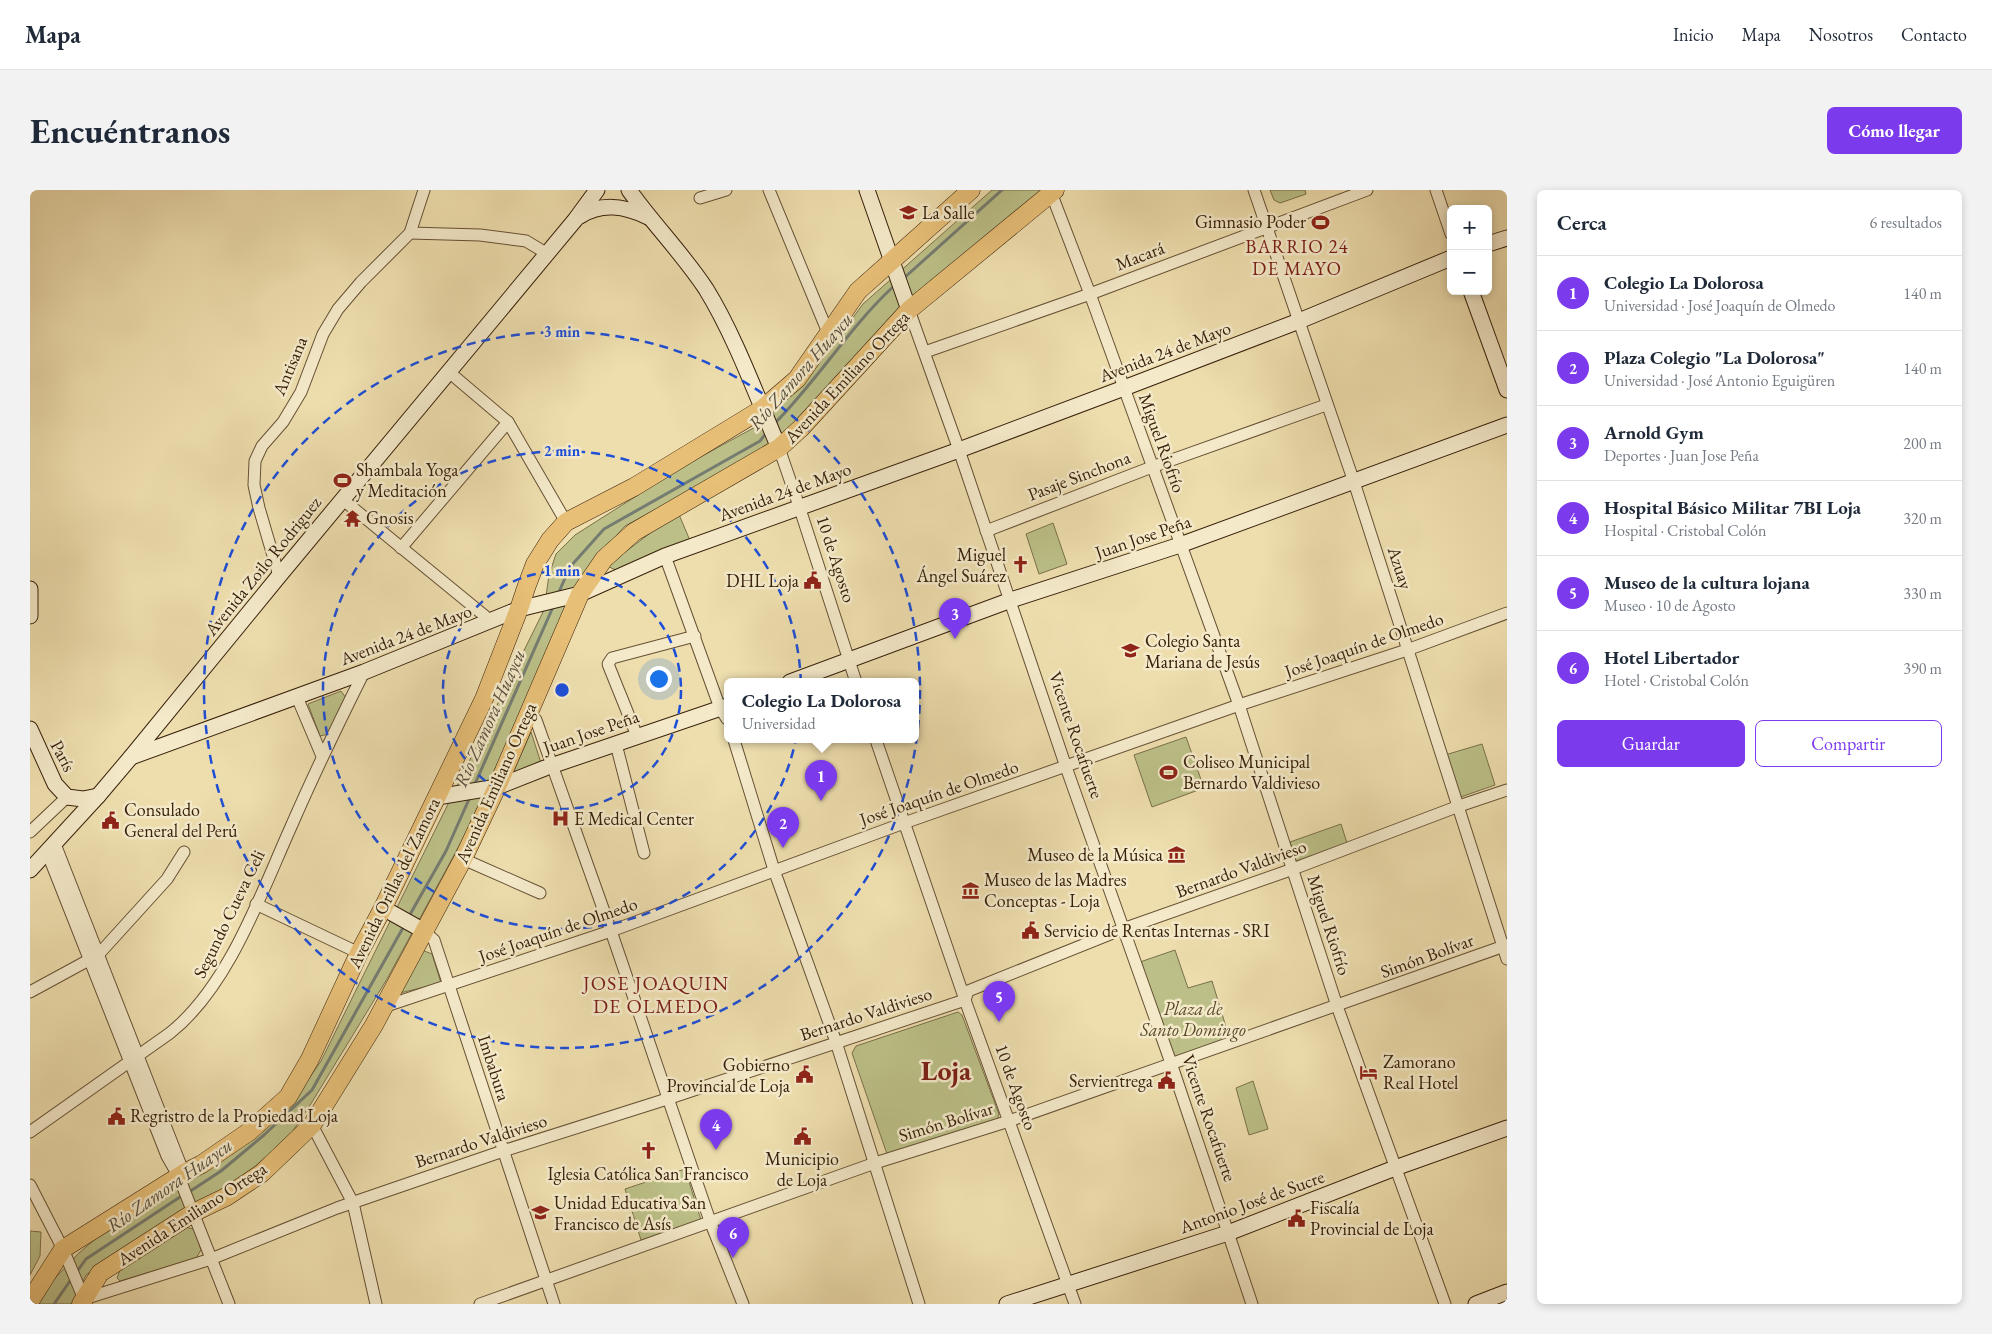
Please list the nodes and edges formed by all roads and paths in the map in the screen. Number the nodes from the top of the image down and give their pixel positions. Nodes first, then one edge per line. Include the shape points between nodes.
1 (424, 190) edge
2 (597, 190) edge
3 (629, 190) edge
4 (726, 190) edge
5 (769, 190) edge
6 (867, 190) edge
7 (971, 190) edge
8 (1254, 190) edge
9 (1367, 190) edge
10 (1436, 190) edge
11 (1052, 191) edge
12 (700, 198) dead end
13 (649, 218) junction
14 (575, 220) junction
15 (1447, 222) edge
16 (1268, 226) junction
17 (410, 233) junction
18 (1507, 238) edge
19 (1492, 243) edge
20 (546, 253) junction
21 (892, 260) junction
22 (1447, 260) edge
23 (1090, 294) junction
24 (1472, 295) edge
25 (909, 310) junction
26 (1299, 321) junction
27 (829, 335) junction
28 (925, 352) junction
29 (449, 372) junction
30 (1124, 388) junction
31 (1507, 390) edge
32 (1326, 405) junction
33 (762, 410) junction
34 (508, 422) junction
35 (1507, 425) edge
36 (779, 448) junction
37 (959, 450) junction
38 (1152, 467) junction
39 (1354, 482) junction
40 (342, 499) junction
41 (799, 506) junction
42 (566, 522) junction
43 (986, 531) junction
44 (1180, 545) junction
45 (401, 548) junction
46 (665, 556) junction
47 (279, 576) junction
48 (30, 589) edge
49 (580, 594) junction
50 (1011, 600) junction
51 (519, 609) junction
52 (1507, 613) edge
53 (30, 616) edge
54 (491, 621) junction
55 (694, 636) junction
56 (1407, 650) junction
57 (848, 660) junction
58 (364, 672) junction
59 (801, 678) edge
60 (855, 678) edge
61 (297, 697) junction
62 (1239, 705) junction
63 (724, 709) edge
64 (724, 711) edge
65 (528, 713) junction
66 (30, 729) edge
67 (637, 736) junction
68 (735, 743) edge
69 (877, 743) edge
70 (616, 744) junction
71 (322, 756) junction
72 (131, 757) junction
73 (552, 766) junction
74 (1066, 767) junction
75 (492, 788) junction
76 (1507, 790) edge
77 (67, 796) junction
78 (98, 796) junction
79 (442, 796) junction
80 (1459, 806) junction
81 (904, 823) junction
82 (30, 832) edge
83 (51, 848) junction
84 (184, 852) dead end
85 (644, 853) dead end
86 (463, 859) junction
87 (1293, 869) junction
88 (30, 870) edge
89 (774, 870) junction
90 (540, 893) dead end
91 (256, 904) junction
92 (383, 908) junction
93 (1123, 929) junction
94 (424, 931) junction
95 (611, 931) junction
96 (1505, 946) edge
97 (359, 952) junction
98 (93, 957) junction
99 (1507, 959) edge
100 (450, 985) junction
101 (30, 992) edge
102 (965, 1000) junction
103 (1338, 1006) junction
104 (383, 1007) junction
105 (836, 1042) junction
106 (134, 1059) junction
107 (1171, 1063) junction
108 (668, 1099) junction
109 (1009, 1121) junction
110 (312, 1125) junction
111 (1507, 1128) edge
112 (30, 1132) edge
113 (503, 1151) junction
114 (874, 1162) junction
115 (1395, 1168) junction
116 (181, 1175) junction
117 (30, 1185) edge
118 (354, 1202) junction
119 (193, 1213) junction
120 (710, 1221) junction
121 (1228, 1233) junction
122 (63, 1249) junction
123 (211, 1259) junction
124 (546, 1280) junction
125 (1068, 1285) junction
126 (1507, 1292) edge
127 (1251, 1300) edge
128 (30, 1301) edge
129 (84, 1302) edge
130 (229, 1304) edge
131 (376, 1304) edge
132 (480, 1304) edge
133 (554, 1304) edge
134 (742, 1304) edge
135 (920, 1304) edge
136 (1007, 1304) edge
137 (1075, 1304) edge
138 (1445, 1304) edge
139 (1476, 1304) edge

1 - 17 street, Antisana
2 - 14 street, Avenida Zoilo Rodriguez
3 - 13 street
4 - 12 street
5 - 27 street
6 - 21 street, Vicente Rocafuerte
7 - 21 main road, Avenida Orillas del Zamora
8 - 16 street, Azuay
9 - 16 street, Macará
10 - 15 street
11 - 23 street, Miguel Riofrío
11 - 25 main road, Avenida Emiliano Ortega
13 - 14 street via 632,209 611,207 591,210
13 - 33 street via 691,268 718,310
14 - 20 street, Avenida Zoilo Rodriguez
16 - 23 street, Macará
16 - 26 street, Azuay
17 - 20 street via 480,235 526,241
17 - 47 street, Antisana via 338,309 322,334 302,392 254,461 254,485
18 - 19 street
20 - 29 street, Avenida Zoilo Rodriguez
21 - 25 street, Vicente Rocafuerte
21 - 27 main road, Avenida Orillas del Zamora via 858,291
22 - 26 street, Avenida 24 de Mayo
23 - 28 street, Macará
23 - 30 street, Miguel Riofrío
24 - 31 street
25 - 28 street, Vicente Rocafuerte
25 - 36 main road, Avenida Emiliano Ortega
26 - 30 street, Avenida 24 de Mayo
26 - 32 street, Azuay
27 - 33 main road, Avenida Orillas del Zamora via 797,379
28 - 37 street, Vicente Rocafuerte
29 - 34 street
29 - 40 street, Avenida Zoilo Rodriguez
30 - 37 street, Avenida 24 de Mayo
30 - 38 street, Miguel Riofrío
32 - 38 street, Pasaje Sinchona
32 - 39 street, Azuay
33 - 36 street
33 - 42 main road, Avenida Orillas del Zamora via 634,487
34 - 42 street
34 - 45 street
35 - 39 street, Juan Jose Peña
36 - 41 street, 10 de Agosto
36 - 49 main road, Avenida Emiliano Ortega via 634,532 604,559
37 - 41 street, Avenida 24 de Mayo
37 - 43 street, Vicente Rocafuerte
38 - 43 street, Pasaje Sinchona
38 - 44 street, Miguel Riofrío
39 - 44 street, Juan Jose Peña
39 - 56 street, Azuay
40 - 45 street
40 - 47 street, Avenida Zoilo Rodriguez
41 - 46 street, Avenida 24 de Mayo
41 - 57 street, 10 de Agosto
42 - 51 main road, Avenida Orillas del Zamora via 535,564
43 - 50 street, Vicente Rocafuerte
44 - 50 street, Juan Jose Peña
44 - 62 street, Miguel Riofrío
45 - 54 street
46 - 49 street, Avenida 24 de Mayo
46 - 55 street
47 - 72 street, Avenida Zoilo Rodriguez
48 - 53 street
49 - 51 street, Avenida 24 de Mayo
49 - 65 main road, Avenida Emiliano Ortega
50 - 57 street, Juan Jose Peña
50 - 74 street, Vicente Rocafuerte
51 - 54 street, Avenida 24 de Mayo
51 - 79 main road, Avenida Orillas del Zamora
52 - 56 street, José Joaquín de Olmedo
54 - 58 street, Avenida 24 de Mayo
55 - 63 street
55 - 67 street via 612,658 608,664
56 - 62 street, José Joaquín de Olmedo
56 - 80 street, Azuay
57 - 59 street, Juan Jose Peña
57 - 60 street, 10 de Agosto
58 - 61 street, Avenida 24 de Mayo
58 - 71 street, Segundo Cueva Celi
61 - 71 street
61 - 72 street, Avenida 24 de Mayo
62 - 74 street, José Joaquín de Olmedo
62 - 87 street, Miguel Riofrío
64 - 67 street, Juan Jose Peña
65 - 73 street via 536,720
65 - 75 main road, Avenida Emiliano Ortega
66 - 77 street, París via 55,784
67 - 70 street, Juan Jose Peña
68 - 89 street
69 - 81 street, 10 de Agosto
70 - 73 street, Juan Jose Peña
70 - 85 street
71 - 91 street, Segundo Cueva Celi
72 - 78 street, Avenida Zoilo Rodriguez
73 - 75 street, Juan Jose Peña
73 - 95 street
74 - 81 street, José Joaquín de Olmedo
74 - 93 street, Vicente Rocafuerte
75 - 79 street, Juan Jose Peña
75 - 86 main road, Avenida Emiliano Ortega
76 - 80 street, Bernardo Valdivieso
77 - 78 street, París via 83,799
77 - 82 street
78 - 83 street, Avenida Zoilo Rodriguez
79 - 92 main road, Avenida Orillas del Zamora
80 - 87 street, Bernardo Valdivieso
80 - 96 street, Azuay
81 - 89 street, José Joaquín de Olmedo
81 - 102 street, 10 de Agosto
83 - 88 street, Avenida Zoilo Rodriguez
83 - 98 street
84 - 98 street via 167,879
86 - 90 street
86 - 94 main road, Avenida Emiliano Ortega
87 - 93 street, Bernardo Valdivieso
87 - 103 street, Miguel Riofrío
89 - 95 street, José Joaquín de Olmedo
89 - 105 street
91 - 97 street
91 - 106 street, Segundo Cueva Celi via 206,997 184,1022
92 - 94 street
92 - 97 main road, Avenida Orillas del Zamora
93 - 102 street, Bernardo Valdivieso via 968,992
93 - 107 street, Vicente Rocafuerte
94 - 100 street, Imbabura via 434,940
94 - 104 main road, Avenida Emiliano Ortega
95 - 100 street, José Joaquín de Olmedo
95 - 108 street
96 - 99 street, Azuay
96 - 103 street, Simón Bolívar
97 - 116 main road, Avenida Orillas del Zamora via 310,1059 288,1097 250,1131
98 - 101 street
98 - 106 street
100 - 104 street, José Joaquín de Olmedo
100 - 113 street, Imbabura
102 - 105 street, Bernardo Valdivieso
102 - 109 street, 10 de Agosto
103 - 107 street, Simón Bolívar
103 - 115 street, Miguel Riofrío
104 - 110 main road, Avenida Emiliano Ortega
105 - 108 street, Bernardo Valdivieso
105 - 114 street
106 - 112 street, Segundo Cueva Celi
106 - 116 street
107 - 109 street, Simón Bolívar
107 - 121 street, Vicente Rocafuerte
108 - 113 street, Bernardo Valdivieso
108 - 120 street
109 - 114 street, Simón Bolívar
109 - 125 street, 10 de Agosto
110 - 118 street
110 - 119 main road, Avenida Emiliano Ortega via 262,1173
111 - 115 street, Antonio José de Sucre
113 - 118 street, Bernardo Valdivieso
113 - 124 street, Imbabura
114 - 120 street, Simón Bolívar
114 - 135 street
115 - 121 street, Antonio José de Sucre
115 - 138 street, Miguel Riofrío
116 - 119 street
116 - 122 main road, Avenida Orillas del Zamora
117 - 122 street
118 - 123 street, Bernardo Valdivieso
118 - 131 street
119 - 123 street
119 - 129 main road, Avenida Emiliano Ortega via 100,1273
120 - 124 street, Simón Bolívar
120 - 134 street
121 - 125 street, Antonio José de Sucre
121 - 127 street, Vicente Rocafuerte
122 - 128 main road, Avenida Orillas del Zamora
122 - 129 street
123 - 129 street, Bernardo Valdivieso
123 - 130 street
124 - 132 street, Simón Bolívar
124 - 133 street, Imbabura
125 - 136 street, Antonio José de Sucre
125 - 137 street, 10 de Agosto
126 - 139 street

